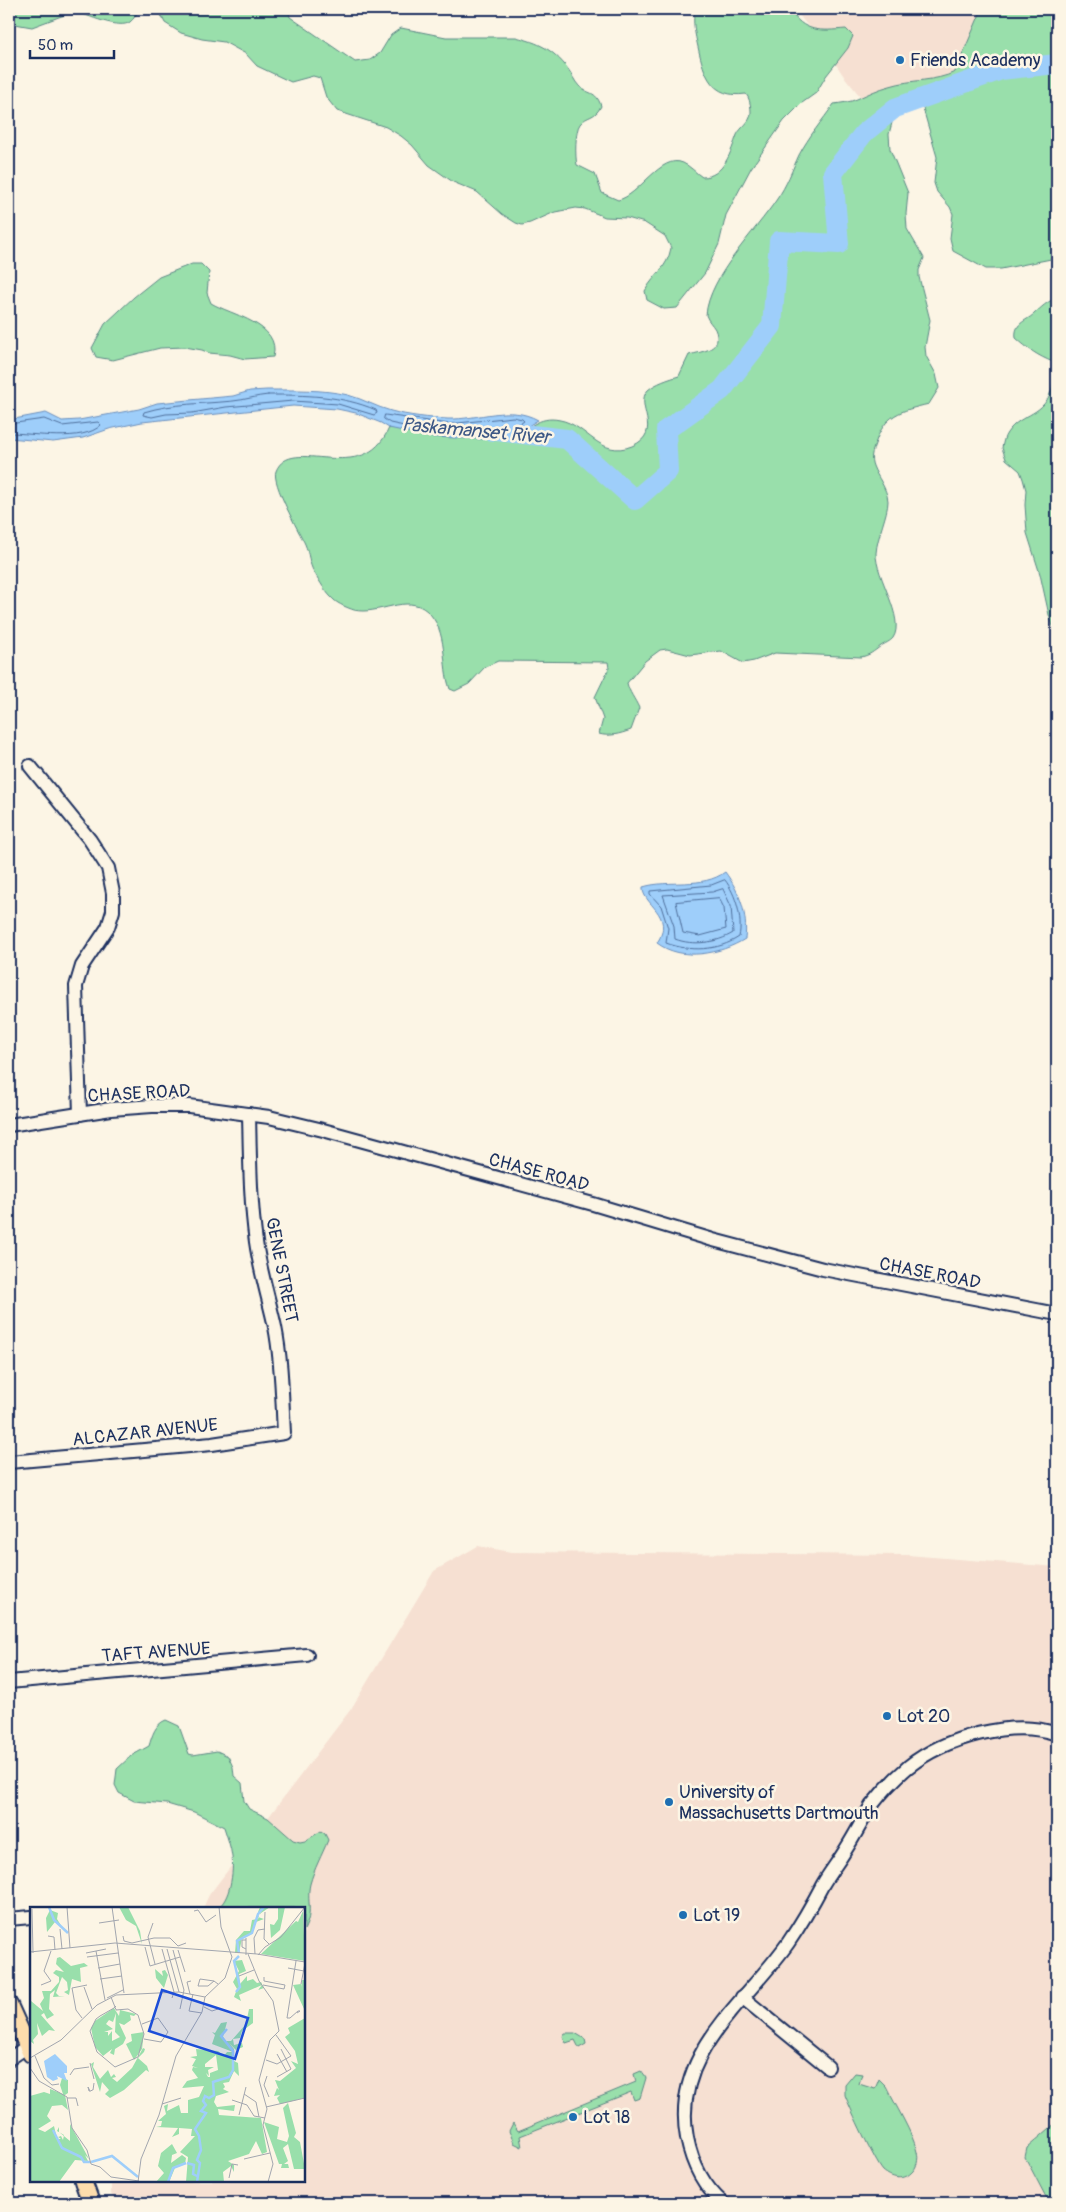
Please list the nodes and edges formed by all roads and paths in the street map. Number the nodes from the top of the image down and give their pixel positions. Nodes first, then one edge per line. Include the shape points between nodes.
1 (30, 766) dead end
2 (80, 1114) junction
3 (249, 1114) junction
4 (9, 1125) edge
5 (1057, 1314) edge
6 (284, 1433) joint
7 (9, 1462) edge
8 (307, 1655) dead end
9 (9, 1682) edge
10 (1057, 1734) edge
11 (30, 1917) edge
12 (9, 1918) edge
13 (742, 1996) junction
14 (9, 2004) edge
15 (30, 2050) edge
16 (9, 2059) edge
17 (828, 2067) dead end
18 (83, 2182) edge
19 (91, 2203) edge
20 (723, 2203) edge

1 - 2 street via 90,840 108,868 113,893 113,911 108,927 82,966 76,986
2 - 3 street, CHASE ROAD via 111,1109 183,1106
2 - 4 street, CHASE ROAD
3 - 5 street, CHASE ROAD via 323,1130 824,1269
3 - 6 street, GENE STREET via 256,1243 281,1366
6 - 7 street, ALCAZAR AVENUE via 212,1444
8 - 9 street, TAFT AVENUE
10 - 13 street via 1027,1729 968,1737 909,1766 871,1806 803,1921
11 - 12 street
13 - 17 street
13 - 20 street via 704,2050 686,2093 686,2131 690,2153 707,2186
14 - 15 main road
15 - 16 street
18 - 19 main road

